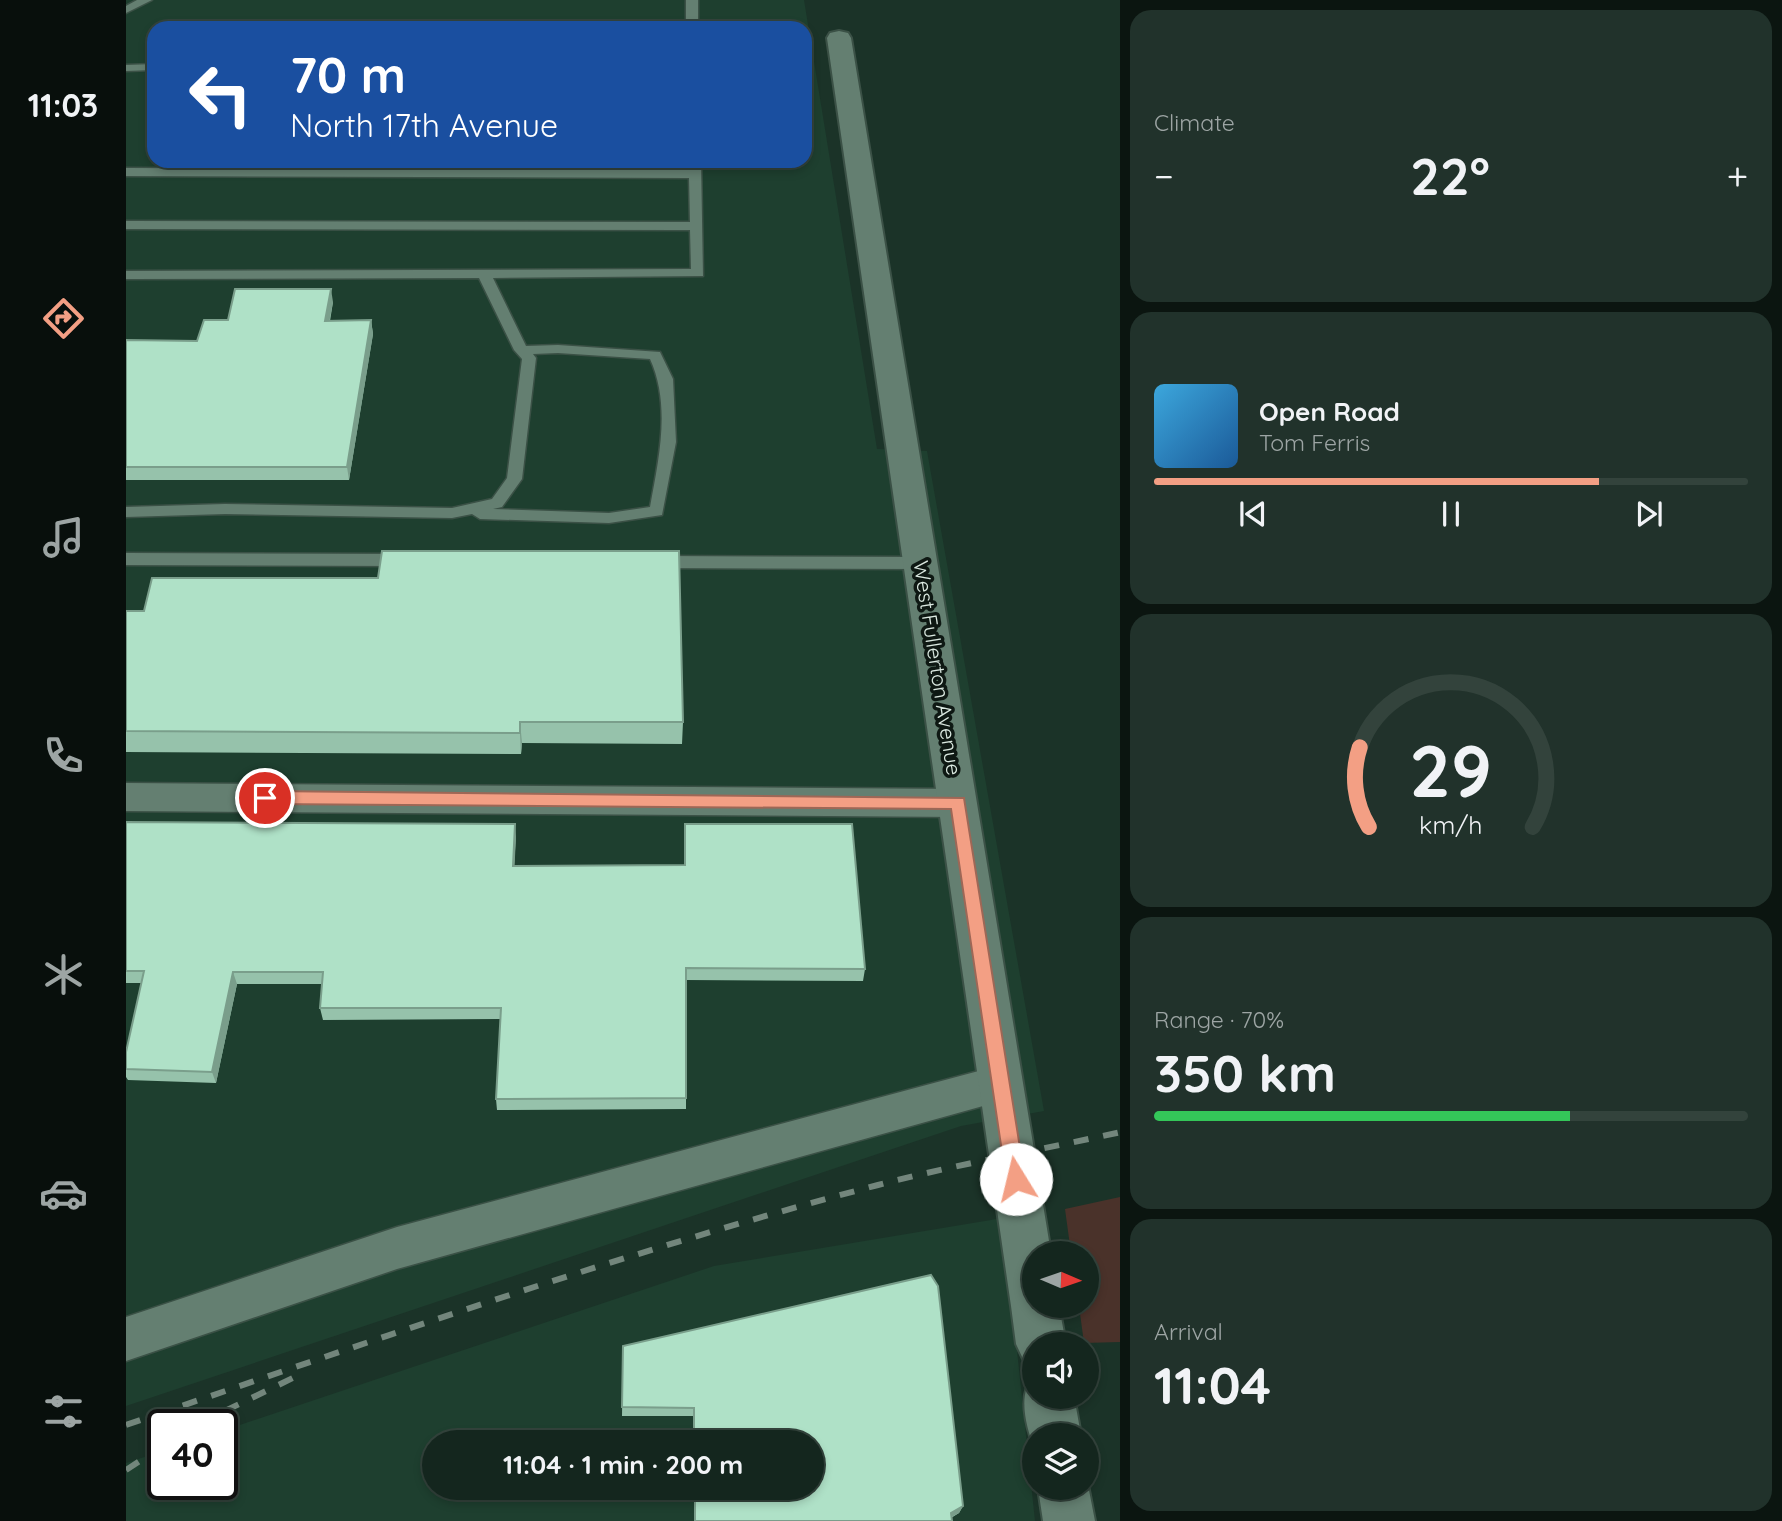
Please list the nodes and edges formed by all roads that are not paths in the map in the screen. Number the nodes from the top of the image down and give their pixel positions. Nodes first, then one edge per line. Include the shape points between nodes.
1 (146, 0) edge
2 (692, 0) edge
3 (126, 10) edge
4 (692, 21) edge
5 (839, 38) dead end
6 (147, 67) edge
7 (126, 68) edge
8 (582, 168) edge
9 (696, 168) edge
10 (126, 172) edge
11 (126, 225) edge
12 (697, 226) junction
13 (484, 274) junction
14 (126, 275) edge
15 (521, 350) junction
16 (126, 512) edge
17 (452, 513) junction
18 (126, 559) edge
19 (419, 560) edge
20 (642, 562) edge
21 (921, 563) junction
22 (126, 797) edge
23 (958, 803) junction
24 (1001, 1083) junction
25 (1025, 1241) edge
26 (126, 1339) edge
27 (1066, 1500) edge
28 (1069, 1521) edge

1 - 3 lane
2 - 4 lane
5 - 21 street, West Fullerton Avenue
6 - 7 lane
8 - 10 lane
9 - 12 lane
11 - 12 lane
12 - 13 lane via 698,273
13 - 14 lane
13 - 15 lane
15 - 17 lane via 529,358 514,479 497,503
15 - 17 lane via 655,355 666,379 669,442 657,511 609,518
16 - 17 lane
18 - 19 lane
20 - 21 lane
21 - 23 street, West Fullerton Avenue
22 - 23 street
23 - 24 street, West Fullerton Avenue
24 - 25 street, West Fullerton Avenue
24 - 26 street via 397,1248
27 - 28 street

